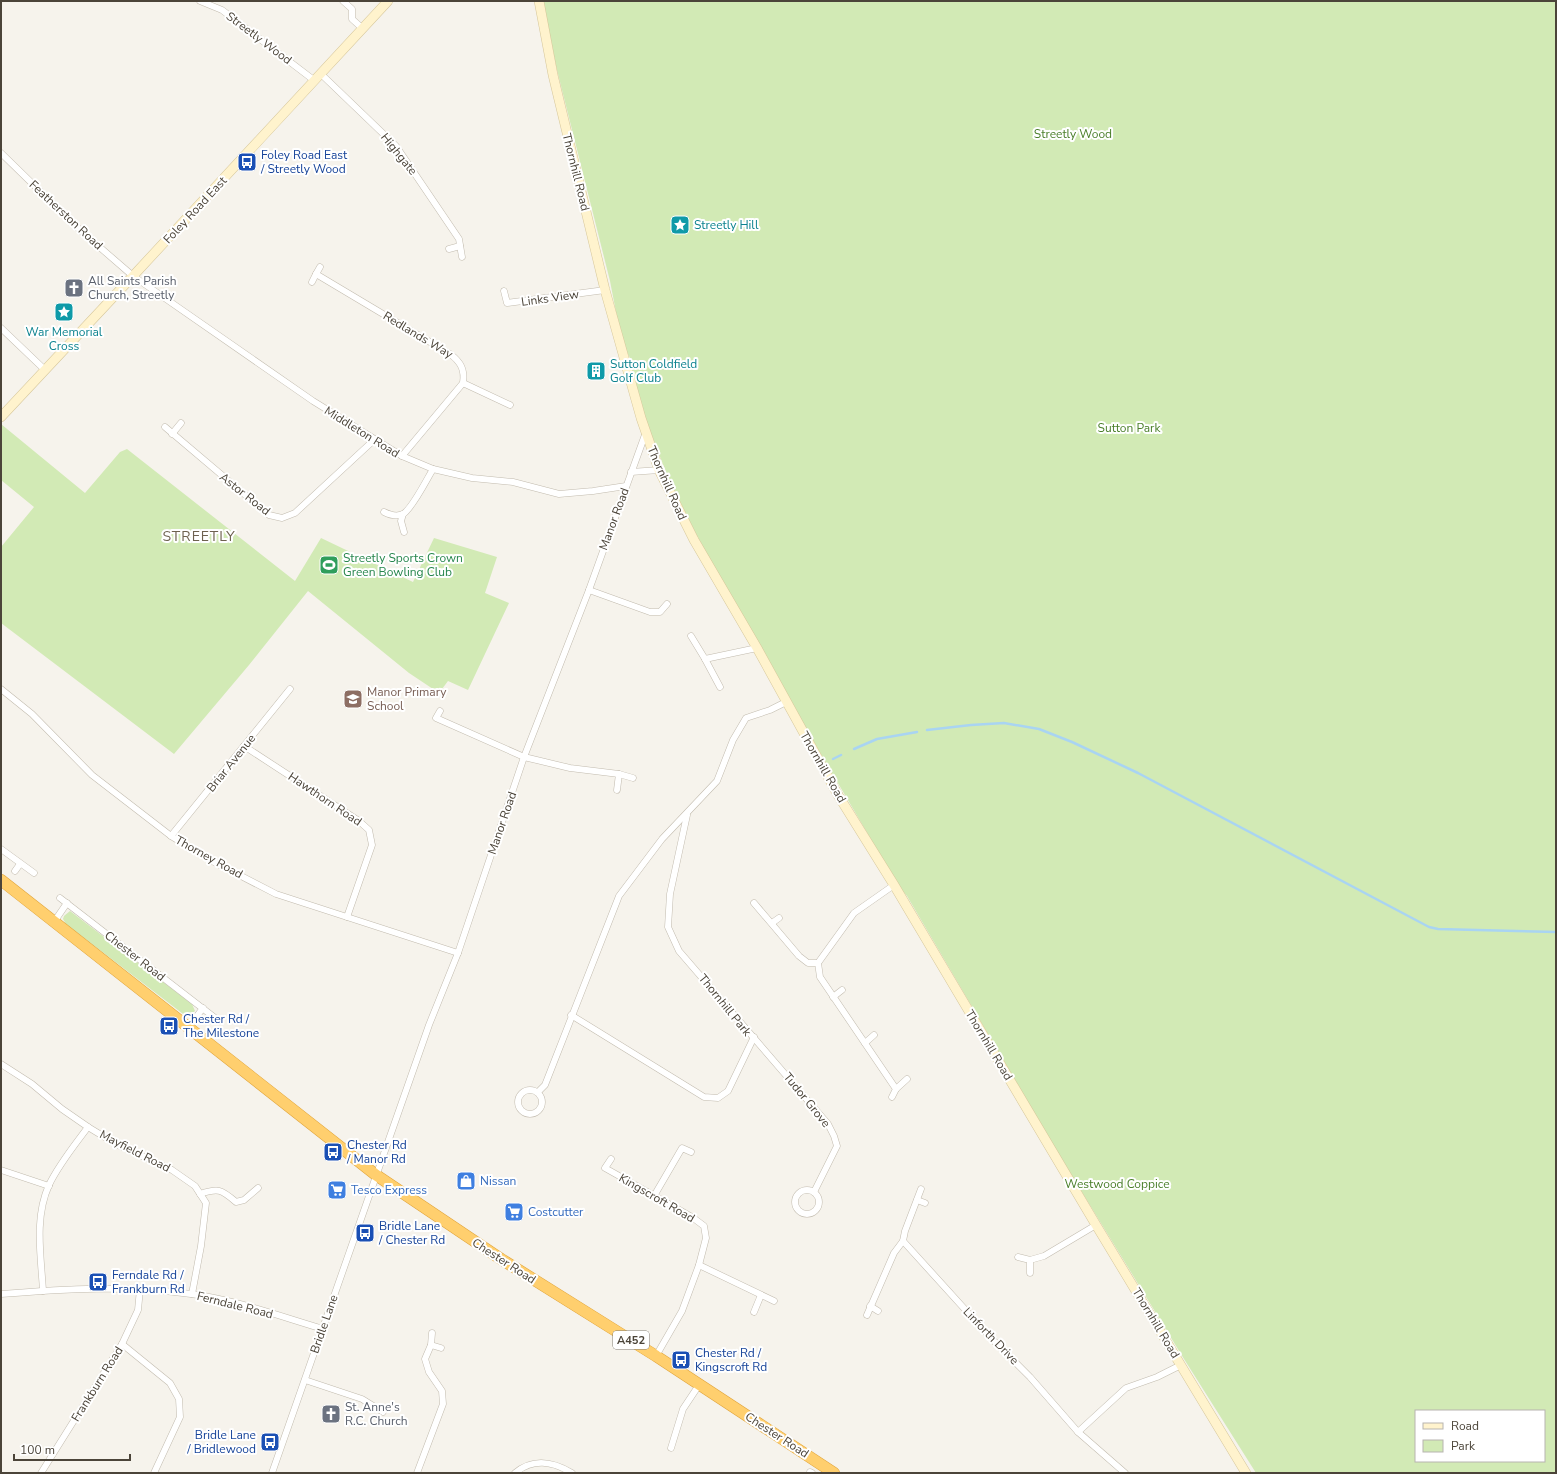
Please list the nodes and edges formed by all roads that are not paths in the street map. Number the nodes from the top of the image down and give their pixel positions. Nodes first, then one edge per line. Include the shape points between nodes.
1 (200, 1) edge
2 (343, 1) edge
3 (388, 1) edge
4 (539, 1) edge
5 (363, 29) junction
6 (321, 74) junction
7 (315, 81) junction
8 (1, 153) edge
9 (460, 246) junction
10 (450, 249) dead end
11 (462, 257) dead end
12 (320, 266) dead end
13 (316, 274) junction
14 (133, 276) junction
15 (312, 282) dead end
16 (605, 290) junction
17 (504, 291) dead end
18 (1, 328) edge
19 (46, 370) junction
20 (462, 383) junction
21 (510, 405) dead end
22 (1, 417) edge
23 (181, 423) dead end
24 (165, 427) dead end
25 (646, 432) junction
26 (172, 434) junction
27 (374, 440) junction
28 (402, 456) junction
29 (433, 469) junction
30 (660, 470) junction
31 (631, 472) junction
32 (626, 486) junction
33 (384, 512) dead end
34 (403, 514) junction
35 (404, 532) dead end
36 (589, 590) junction
37 (667, 604) dead end
38 (691, 636) dead end
39 (757, 648) junction
40 (705, 659) junction
41 (720, 687) dead end
42 (1, 689) edge
43 (290, 689) dead end
44 (786, 702) junction
45 (440, 711) dead end
46 (244, 746) junction
47 (524, 757) junction
48 (619, 774) junction
49 (633, 778) dead end
50 (616, 790) dead end
51 (686, 815) junction
52 (171, 836) junction
53 (1, 849) edge
54 (20, 864) junction
55 (15, 871) dead end
56 (34, 874) dead end
57 (1, 880) edge
58 (894, 885) junction
59 (60, 898) dead end
60 (67, 903) junction
61 (754, 903) dead end
62 (347, 917) junction
63 (779, 918) dead end
64 (54, 922) junction
65 (772, 923) junction
66 (458, 953) junction
67 (818, 963) junction
68 (842, 990) dead end
69 (833, 997) junction
70 (203, 1008) junction
71 (571, 1015) junction
72 (219, 1021) dead end
73 (188, 1028) junction
74 (874, 1035) dead end
75 (754, 1037) junction
76 (865, 1043) junction
77 (1, 1064) edge
78 (907, 1080) dead end
79 (896, 1089) junction
80 (538, 1092) junction
81 (892, 1097) dead end
82 (88, 1127) junction
83 (691, 1152) dead end
84 (611, 1159) dead end
85 (1, 1170) edge
86 (376, 1175) junction
87 (49, 1186) junction
88 (258, 1188) dead end
89 (921, 1189) dead end
90 (814, 1192) dead end
91 (200, 1194) junction
92 (654, 1196) junction
93 (917, 1200) junction
94 (925, 1203) dead end
95 (1096, 1225) junction
96 (903, 1241) junction
97 (1018, 1257) dead end
98 (1030, 1260) junction
99 (699, 1265) junction
100 (1030, 1273) dead end
101 (140, 1289) junction
102 (43, 1291) junction
103 (1, 1294) edge
104 (192, 1294) junction
105 (761, 1295) junction
106 (774, 1301) dead end
107 (870, 1306) junction
108 (878, 1311) dead end
109 (754, 1312) dead end
110 (867, 1315) dead end
111 (323, 1330) junction
112 (432, 1333) dead end
113 (122, 1344) junction
114 (431, 1345) junction
115 (441, 1348) dead end
116 (656, 1356) junction
117 (1181, 1365) junction
118 (305, 1380) junction
119 (699, 1386) junction
120 (383, 1412) dead end
121 (1078, 1432) junction
122 (671, 1448) dead end
123 (41, 1473) edge
124 (154, 1473) edge
125 (272, 1473) edge
126 (417, 1473) edge
127 (515, 1473) edge
128 (572, 1473) edge
129 (834, 1473) edge
130 (1125, 1473) edge
131 (1246, 1473) edge

1 - 7 street, Streetly Wood via 222,10
2 - 5 street via 352,9 352,18
3 - 5 main road, Foley Road East
4 - 16 main road, Thornhill Road via 553,75
5 - 6 main road, Foley Road East
6 - 7 main road, Foley Road East
6 - 9 street, Highgate via 396,146 459,239
7 - 14 main road, Foley Road East
8 - 14 street, Featherston Road via 81,231
9 - 10 street
9 - 11 street, Highgate
12 - 13 street
13 - 15 street
13 - 20 street, Redlands Way via 457,360 464,375
14 - 19 main road, Foley Road East
14 - 27 street, Middleton Road via 313,401
16 - 17 street, Links View via 508,303
16 - 25 main road, Thornhill Road
18 - 19 street
19 - 22 main road, Foley Road East
20 - 21 street
20 - 28 street
23 - 26 street
24 - 26 street, Astor Road
25 - 30 main road, Thornhill Road
25 - 31 street, Manor Road
26 - 27 street, Astor Road via 269,515 282,518 295,513
27 - 28 street, Middleton Road
28 - 29 street, Middleton Road
29 - 32 street, Middleton Road via 472,478 513,482 559,494
29 - 34 street
30 - 31 street, Manor Road
30 - 39 main road, Thornhill Road via 694,540
31 - 32 street, Manor Road
32 - 36 street, Manor Road
33 - 34 street via 393,516
34 - 35 street via 401,521
36 - 37 street via 650,612 660,612
36 - 47 street, Manor Road
38 - 40 street
39 - 40 street
39 - 44 main road, Thornhill Road
40 - 41 street
42 - 52 street, Thorney Road via 32,714 92,775
43 - 46 street, Briar Avenue
44 - 51 street via 746,718 733,740 717,781
44 - 58 main road, Thornhill Road via 838,795
45 - 47 street via 436,718
46 - 52 street, Briar Avenue
46 - 62 street, Hawthorn Road via 369,830 372,845
47 - 48 street via 570,768
47 - 66 street, Manor Road
48 - 49 street
48 - 50 street
51 - 71 street via 662,839 619,896
51 - 75 street, Thornhill Park via 670,894 668,927 679,950
52 - 62 street, Thorney Road via 210,860 276,894
53 - 54 street
54 - 55 street
54 - 56 street
57 - 64 highway, Chester Road / A452
58 - 67 street via 854,913
58 - 95 main road, Thornhill Road
59 - 60 street, Chester Road
60 - 64 street
60 - 70 street, Chester Road
61 - 65 street
62 - 66 street, Thorney Road
63 - 65 street
64 - 73 highway, Chester Road / A452
65 - 67 street via 799,956 808,963
66 - 86 street, Manor Road
67 - 69 street via 820,977
68 - 69 street
69 - 76 street
70 - 72 street, Chester Road
70 - 73 street
71 - 75 street, Thornhill Park via 704,1097 718,1098 728,1091
71 - 80 street via 545,1085
73 - 86 highway, Chester Road / A452
74 - 76 street
75 - 90 street, Tudor Grove via 828,1124 834,1136 837,1146
76 - 79 street
77 - 82 street
78 - 79 street
79 - 81 street
80 - 80 street via 542,1097 538,1112 529,1114 522,1111 518,1102 522,1093 530,1090
82 - 87 street, Mayfield Road via 62,1161
82 - 91 street, Mayfield Road via 116,1144 172,1170 195,1186
83 - 92 street via 682,1148
84 - 92 street, Kingscroft Road via 605,1168
85 - 87 street
86 - 111 street, Bridle Lane
86 - 116 highway, Chester Road / A452 via 501,1259
87 - 102 street, Mayfield Road via 42,1208 40,1232
88 - 91 street via 244,1200 236,1202 227,1194 215,1189
89 - 93 street
91 - 104 street, Mayfield Road via 206,1203
92 - 99 street, Kingscroft Road via 704,1226 706,1238
93 - 94 street
93 - 96 street
95 - 98 street via 1044,1256
95 - 117 main road, Thornhill Road
96 - 107 street via 894,1253
96 - 121 street, Linforth Drive
97 - 98 street
98 - 100 street
99 - 105 street
99 - 116 street, Kingscroft Road via 682,1311
101 - 102 street, Ferndale Road
101 - 104 street, Ferndale Road
101 - 113 street, Frankburn Road via 138,1310
102 - 103 street, Ferndale Road
104 - 111 street, Ferndale Road via 233,1302
105 - 106 street
105 - 109 street
107 - 108 street
107 - 110 street
111 - 118 street, Bridle Lane
112 - 114 street
113 - 123 street, Frankburn Road
113 - 124 street via 170,1383 179,1398 180,1417
114 - 115 street
114 - 126 street via 425,1359 442,1391 443,1404
116 - 119 highway, Chester Road / A452
117 - 121 street via 1126,1388
117 - 131 main road, Thornhill Road
118 - 120 street via 362,1399
118 - 125 street, Bridle Lane
119 - 122 street via 683,1409
119 - 129 highway, Chester Road / A452
121 - 130 street, Linforth Drive
127 - 128 street via 523,1466 539,1462 558,1466

